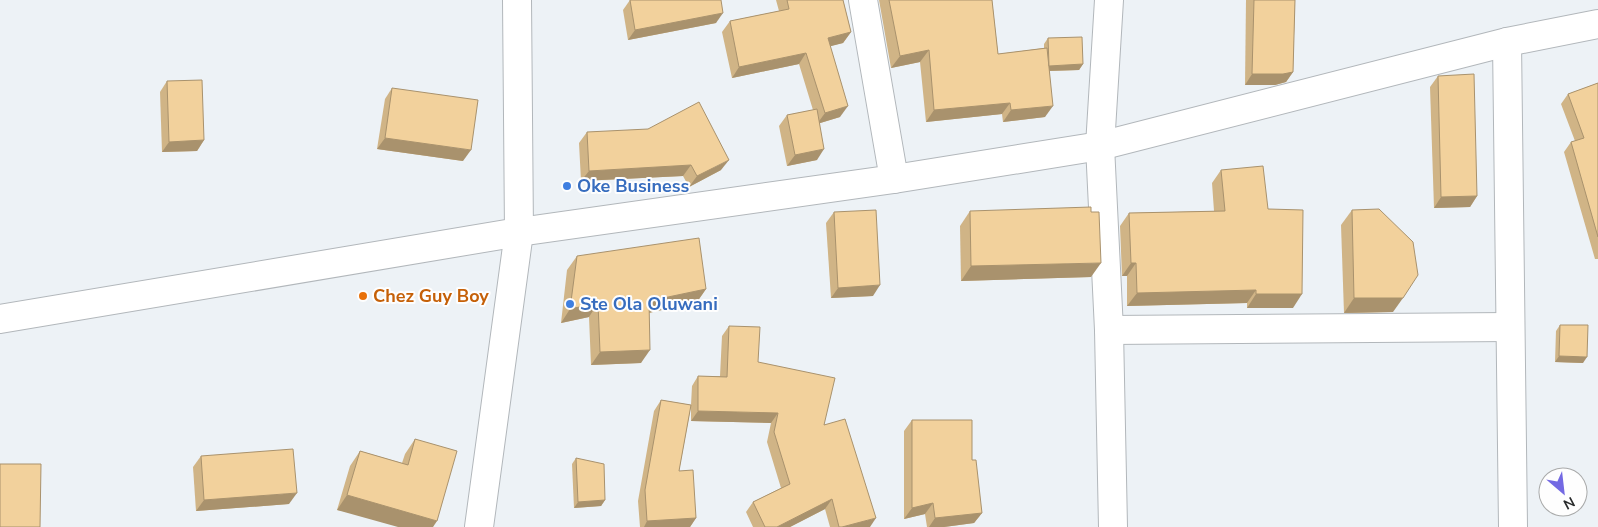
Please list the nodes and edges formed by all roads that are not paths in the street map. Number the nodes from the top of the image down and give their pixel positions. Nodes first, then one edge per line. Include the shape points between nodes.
1 (517, 0) edge
2 (864, 0) edge
3 (1108, 0) edge
4 (1598, 24) edge
5 (1507, 42) junction
6 (1100, 146) junction
7 (894, 179) junction
8 (519, 232) junction
9 (0, 319) edge
10 (1510, 327) junction
11 (1109, 330) junction
12 (479, 527) edge
13 (1113, 527) edge
14 (1513, 527) edge

1 - 8 street
2 - 7 street
3 - 6 street
4 - 5 street
5 - 6 street
5 - 10 street
6 - 7 street
6 - 11 street
7 - 8 street
8 - 9 street
8 - 12 street
10 - 11 street
10 - 14 street
11 - 13 street

